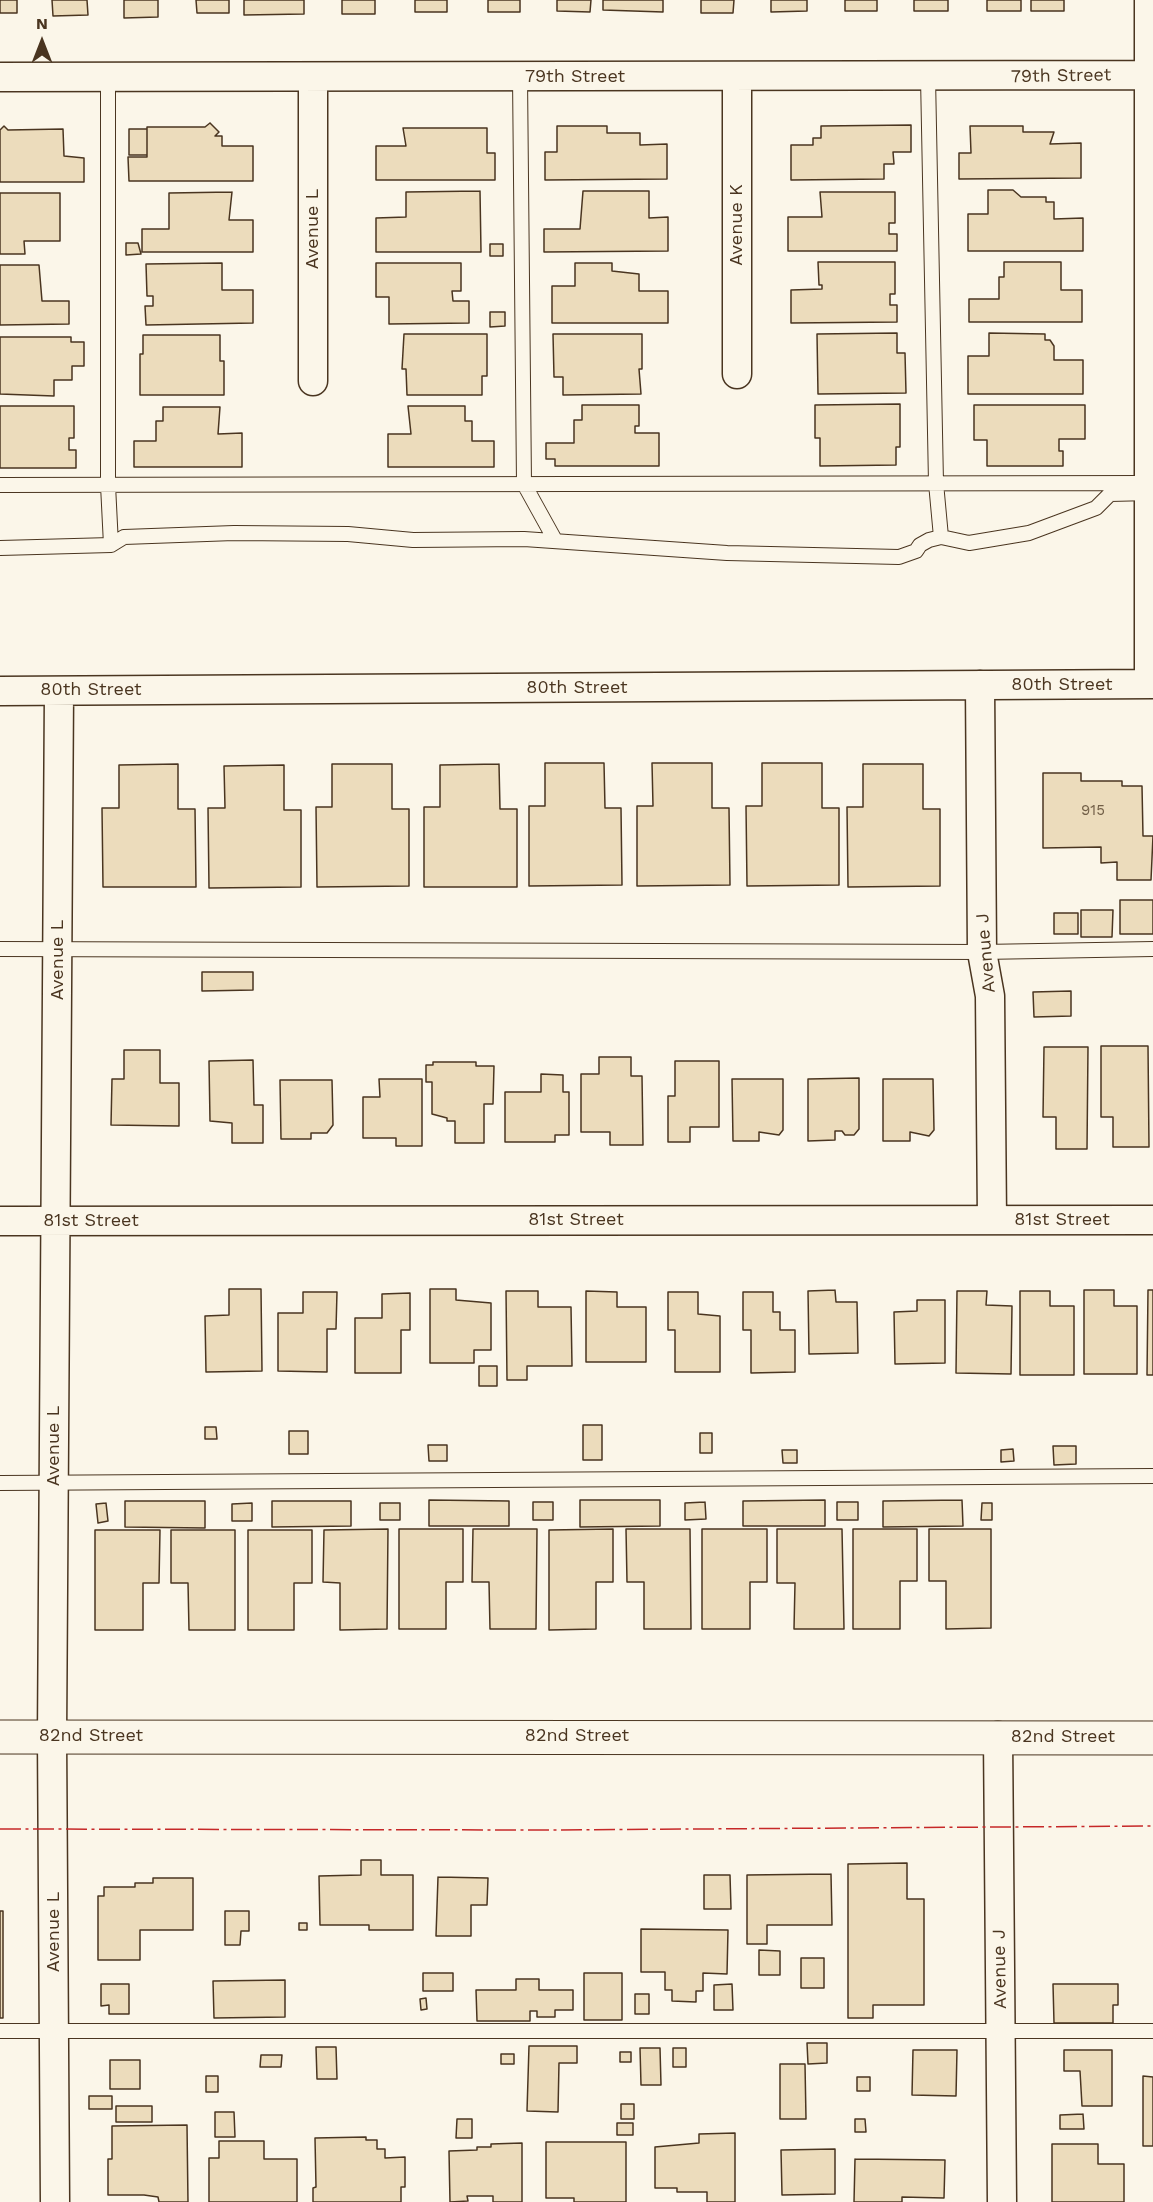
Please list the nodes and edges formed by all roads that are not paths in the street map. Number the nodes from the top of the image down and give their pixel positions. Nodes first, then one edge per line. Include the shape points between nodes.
1 (1149, 0) edge
2 (1150, 75) junction
3 (736, 76) junction
4 (0, 77) edge
5 (520, 77) junction
6 (928, 77) junction
7 (108, 78) junction
8 (313, 78) junction
9 (736, 374) dead end
10 (313, 381) dead end
11 (936, 483) junction
12 (524, 484) junction
13 (108, 485) junction
14 (0, 486) edge
15 (1150, 488) junction
16 (941, 537) junction
17 (555, 540) junction
18 (111, 545) junction
19 (0, 548) edge
20 (1151, 684) edge
21 (980, 685) junction
22 (0, 691) edge
23 (59, 691) junction
24 (1153, 948) edge
25 (0, 949) edge
26 (58, 949) junction
27 (982, 952) junction
28 (992, 1220) junction
29 (1153, 1220) edge
30 (0, 1221) edge
31 (56, 1221) junction
32 (1153, 1476) edge
33 (0, 1483) edge
34 (54, 1483) junction
35 (0, 1737) edge
36 (52, 1737) junction
37 (998, 1737) junction
38 (1153, 1738) edge
39 (0, 2031) edge
40 (54, 2031) junction
41 (1001, 2031) junction
42 (1153, 2031) edge
43 (55, 2202) edge
44 (1002, 2202) edge

1 - 2 street
2 - 6 street, 79th Street
2 - 15 street
3 - 5 street, 79th Street
3 - 6 street, 79th Street
3 - 9 street, Avenue K
4 - 7 street, 79th Street
5 - 8 street, 79th Street
5 - 12 lane
6 - 11 lane
7 - 8 street, 79th Street
7 - 13 lane
8 - 10 street, Avenue L
11 - 12 lane
11 - 15 lane
11 - 16 lane
12 - 13 lane
12 - 17 lane
13 - 14 lane
13 - 18 lane
15 - 16 lane via 1110,494 1096,508 1029,533 969,543
15 - 20 street
16 - 17 lane via 899,557 727,553
17 - 18 lane via 412,540 348,534 234,533 124,537
18 - 19 lane
20 - 21 street, 80th Street
21 - 23 street, 80th Street
21 - 27 street, Avenue J
22 - 23 street, 80th Street
23 - 26 street, Avenue L
24 - 27 lane
25 - 26 lane
26 - 27 lane
26 - 31 street, Avenue L
27 - 28 street, Avenue J via 990,996
28 - 29 street, 81st Street
28 - 31 street, 81st Street
30 - 31 street, 81st Street
31 - 34 street, Avenue L
32 - 34 lane
33 - 34 lane
34 - 36 street, Avenue L
35 - 36 main road, 82nd Street
36 - 37 main road, 82nd Street
36 - 40 street, Avenue L
37 - 38 main road, 82nd Street
37 - 41 street, Avenue J
39 - 40 lane
40 - 41 lane
40 - 43 street, Avenue L
41 - 42 lane
41 - 44 street, Avenue J

